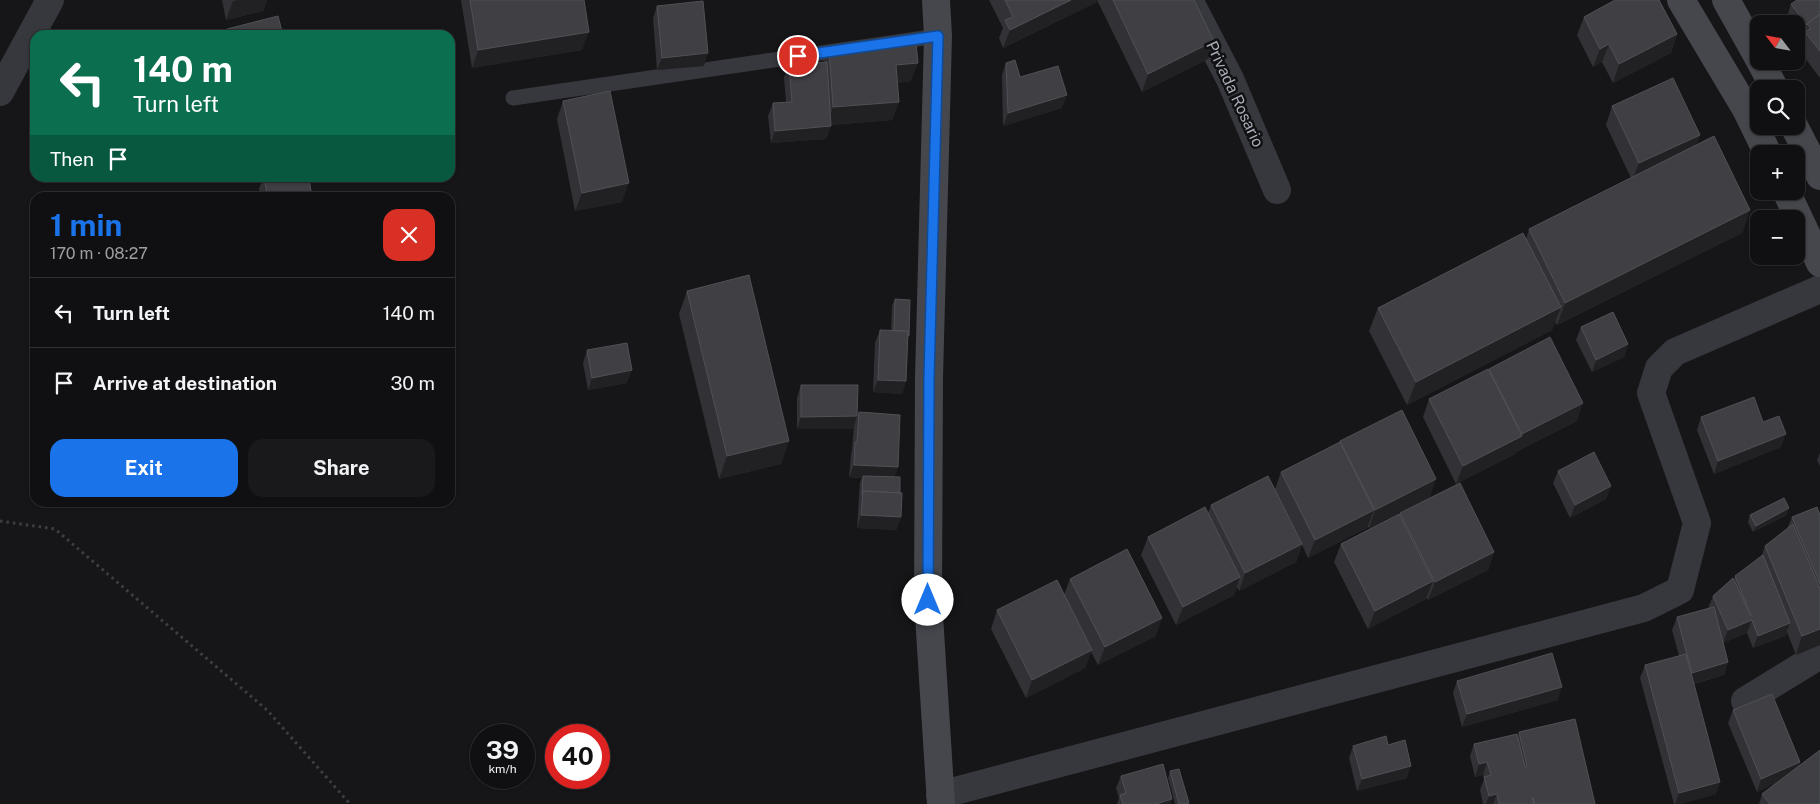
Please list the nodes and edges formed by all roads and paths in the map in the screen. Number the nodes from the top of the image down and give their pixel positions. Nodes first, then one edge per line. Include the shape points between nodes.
1 (50, 0) edge
2 (936, 0) edge
3 (1189, 0) edge
4 (1681, 0) edge
5 (1733, 3) edge
6 (34, 30) edge
7 (938, 36) junction
8 (30, 37) edge
9 (1750, 40) edge
10 (0, 92) edge
11 (513, 98) dead end
12 (1799, 135) edge
13 (1764, 145) edge
14 (1820, 176) edge
15 (1277, 190) dead end
16 (1790, 200) edge
17 (1820, 264) edge
18 (1820, 289) edge
19 (0, 521) edge
20 (1820, 655) edge
21 (1745, 700) dead end
22 (941, 800) edge
23 (350, 804) edge

1 - 6 street
2 - 7 street
3 - 15 street, Privada Rosario via 1230,79
4 - 13 street via 1746,108
5 - 9 street
7 - 11 lane
7 - 22 street via 929,378 928,600
8 - 10 street
12 - 14 street
16 - 17 street
18 - 22 street via 1675,352 1659,368 1651,393 1697,523 1680,590 1644,608
19 - 23 path via 55,529 267,710
20 - 21 street

